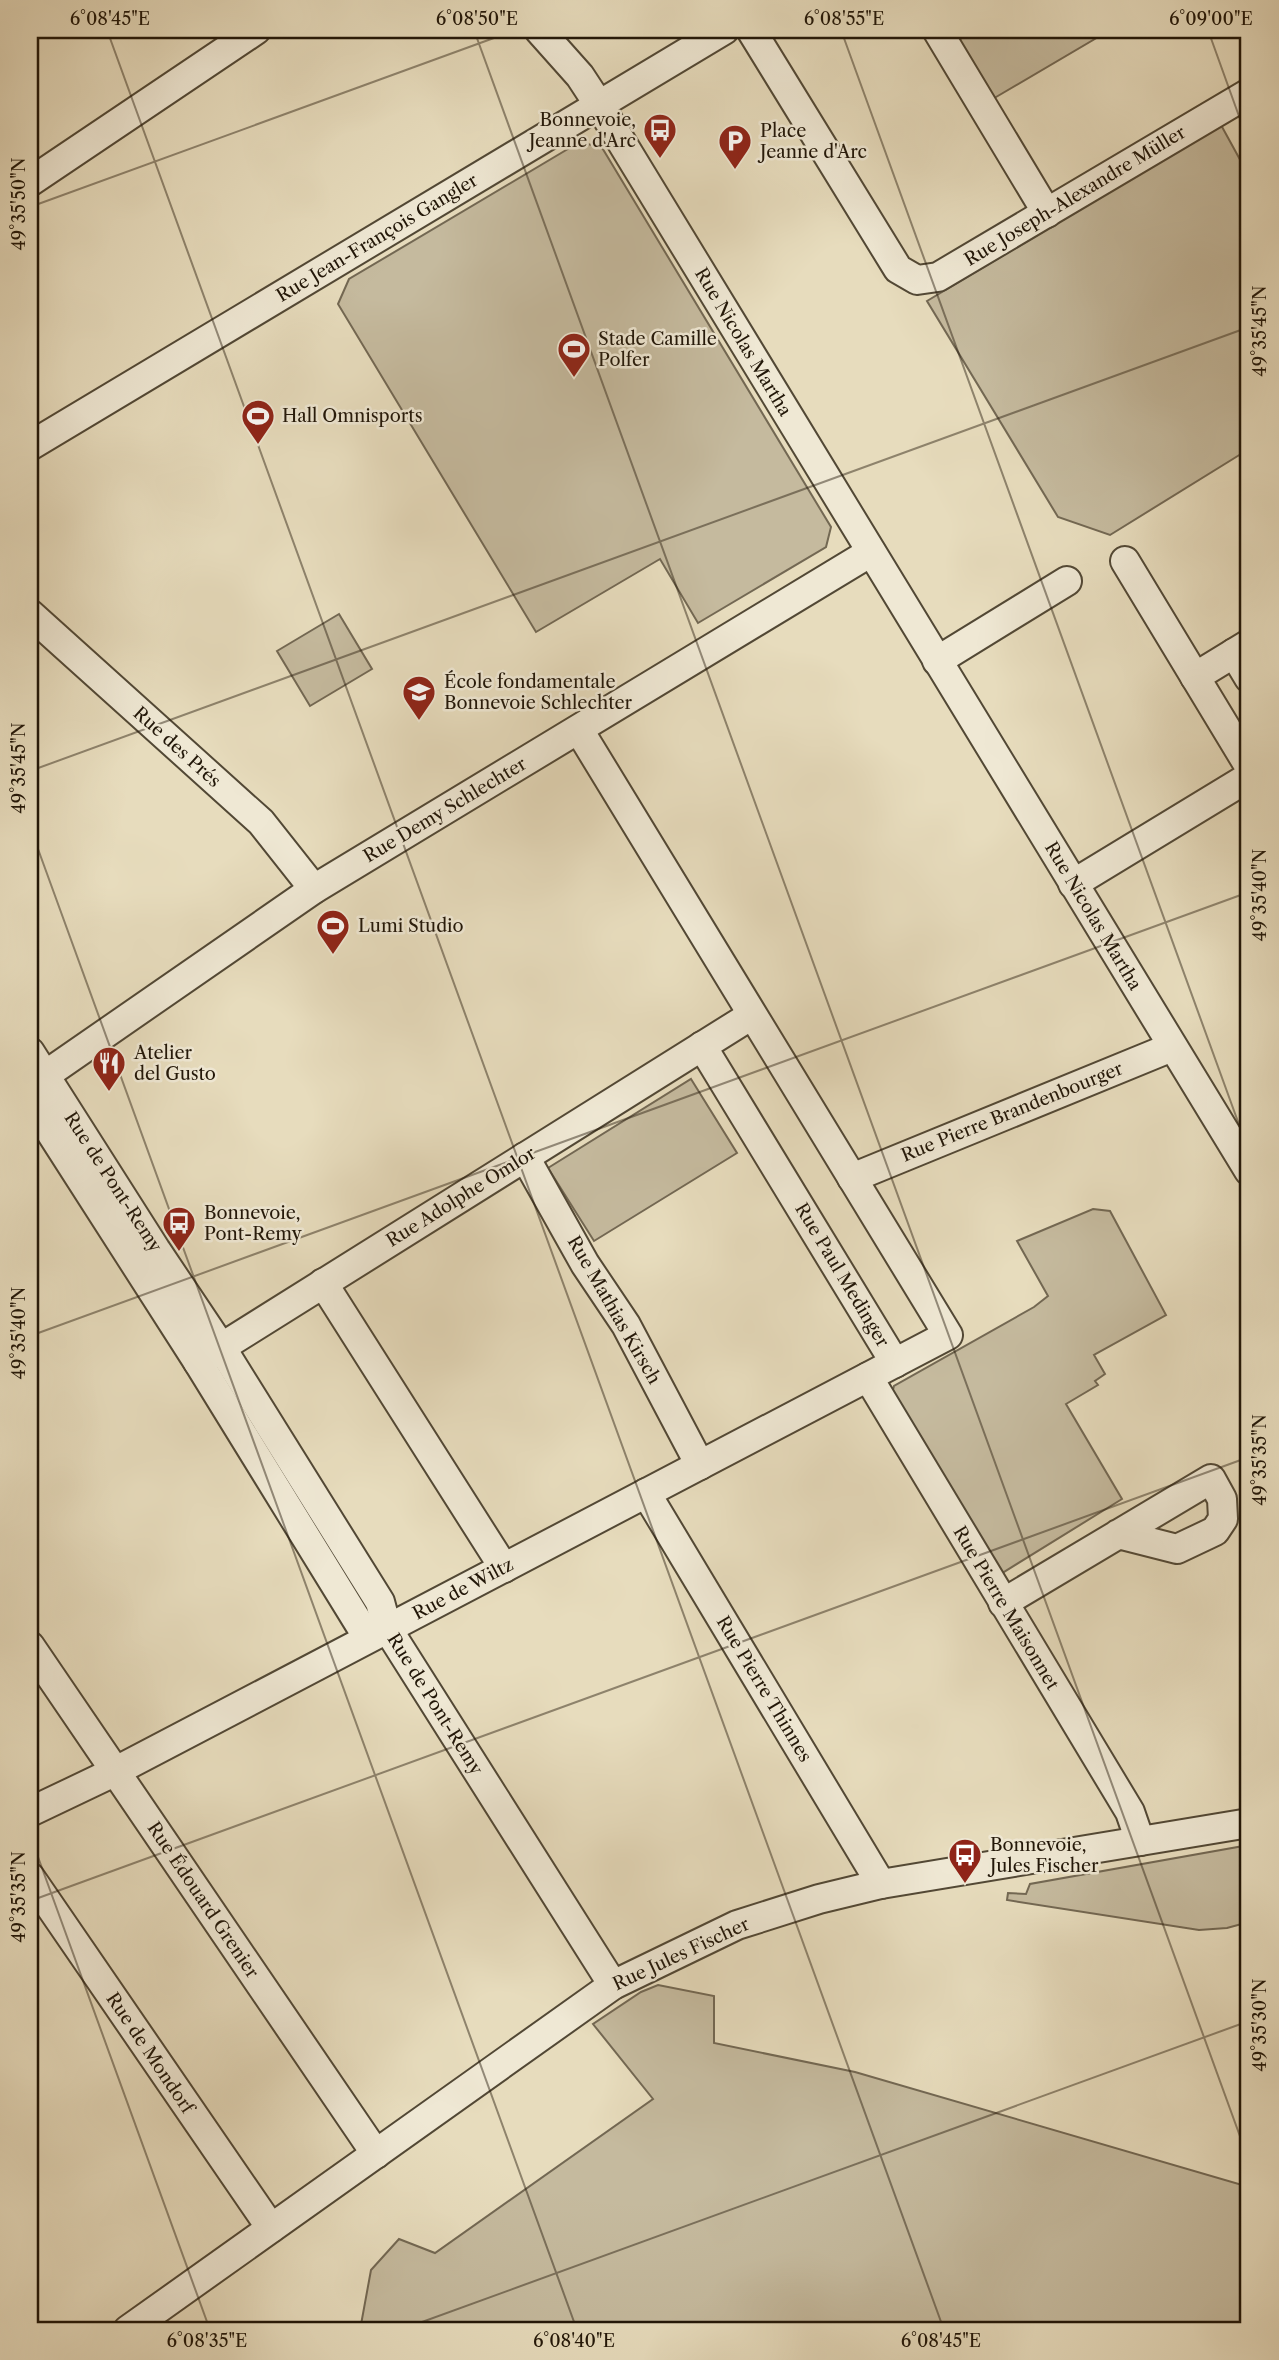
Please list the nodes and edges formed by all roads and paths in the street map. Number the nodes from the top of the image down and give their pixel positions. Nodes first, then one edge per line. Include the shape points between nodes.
1 (256, 30) edge
2 (539, 30) edge
3 (724, 30) edge
4 (751, 30) edge
5 (937, 30) edge
6 (1249, 93) edge
7 (599, 105) junction
8 (30, 182) edge
9 (1047, 213) junction
10 (30, 446) edge
11 (871, 552) junction
12 (1125, 561) dead end
13 (1067, 581) dead end
14 (30, 614) edge
15 (1242, 649) edge
16 (937, 661) junction
17 (1195, 677) junction
18 (1249, 678) edge
19 (579, 730) junction
20 (1249, 766) edge
21 (1249, 777) edge
22 (1073, 884) junction
23 (314, 889) junction
24 (752, 1015) junction
25 (702, 1046) junction
26 (1172, 1047) junction
27 (30, 1052) edge
28 (38, 1080) edge
29 (30, 1100) edge
30 (525, 1157) junction
31 (1249, 1171) edge
32 (852, 1178) junction
33 (324, 1283) junction
34 (209, 1354) junction
35 (895, 1363) junction
36 (868, 1377) junction
37 (700, 1465) junction
38 (646, 1493) junction
39 (1118, 1534) dead end
40 (503, 1568) junction
41 (1003, 1603) junction
42 (378, 1634) junction
43 (30, 1646) edge
44 (116, 1771) junction
45 (30, 1812) edge
46 (1249, 1823) edge
47 (1140, 1841) junction
48 (30, 1877) edge
49 (881, 1884) junction
50 (613, 1985) junction
51 (376, 2154) junction
52 (271, 2228) junction
53 (128, 2330) edge

1 - 8 street
2 - 7 street, Rue Nicolas Martha
3 - 7 street, Rue Jean-François Gangler
4 - 9 street, Rue Joseph-Alexandre Müller via 898,270 917,280 938,277
5 - 9 street
6 - 9 street, Rue Joseph-Alexandre Müller
7 - 10 street, Rue Jean-François Gangler
7 - 11 street, Rue Nicolas Martha
11 - 16 street, Rue Nicolas Martha
11 - 19 street, Rue Demy Schlechter
12 - 17 street
13 - 16 street
14 - 23 street, Rue des Prés via 261,822
15 - 17 street
15 - 18 street
16 - 22 street, Rue Nicolas Martha
17 - 20 street
19 - 23 street, Rue Demy Schlechter
19 - 24 street, Rue Paul Medinger
21 - 22 street
22 - 26 street, Rue Nicolas Martha
23 - 28 street, Rue Demy Schlechter
24 - 25 street
24 - 32 street, Rue Paul Medinger
25 - 30 street, Rue Adolphe Omlor
25 - 35 street, Rue Paul Medinger
26 - 31 street, Rue Nicolas Martha
26 - 32 street, Rue Pierre Brandenbourger
27 - 28 street, Rue de Pont-Remy
28 - 34 street, Rue de Pont-Remy via 156,1250
29 - 34 street, Rue de Pont-Remy
30 - 33 street, Rue Adolphe Omlor
30 - 37 street, Rue Mathias Kirsch via 626,1325
32 - 35 street, Rue Paul Medinger via 948,1335
33 - 34 street, Rue Adolphe Omlor
33 - 40 street
34 - 42 street, Rue de Pont-Remy
35 - 36 street, Rue de Wiltz
36 - 37 street, Rue de Wiltz
36 - 41 street, Rue Pierre Maisonnet
37 - 38 street, Rue de Wiltz
38 - 40 street, Rue de Wiltz
38 - 49 street, Rue Pierre Thinnes
39 - 41 street
40 - 42 street, Rue de Wiltz
41 - 47 street, Rue Pierre Maisonnet via 1130,1812
42 - 44 street, Rue de Wiltz
42 - 50 street, Rue de Pont-Remy
43 - 44 street, Rue Édouard Grenier
44 - 45 street, Rue de Wiltz
44 - 51 street, Rue Édouard Grenier
46 - 47 street, Rue Jules Fischer
47 - 49 street, Rue Jules Fischer
48 - 52 street, Rue de Mondorf
49 - 50 street, Rue Jules Fischer via 737,1925
50 - 51 street, Rue Jules Fischer
51 - 52 street, Rue Jules Fischer
52 - 53 street, Rue Jules Fischer

